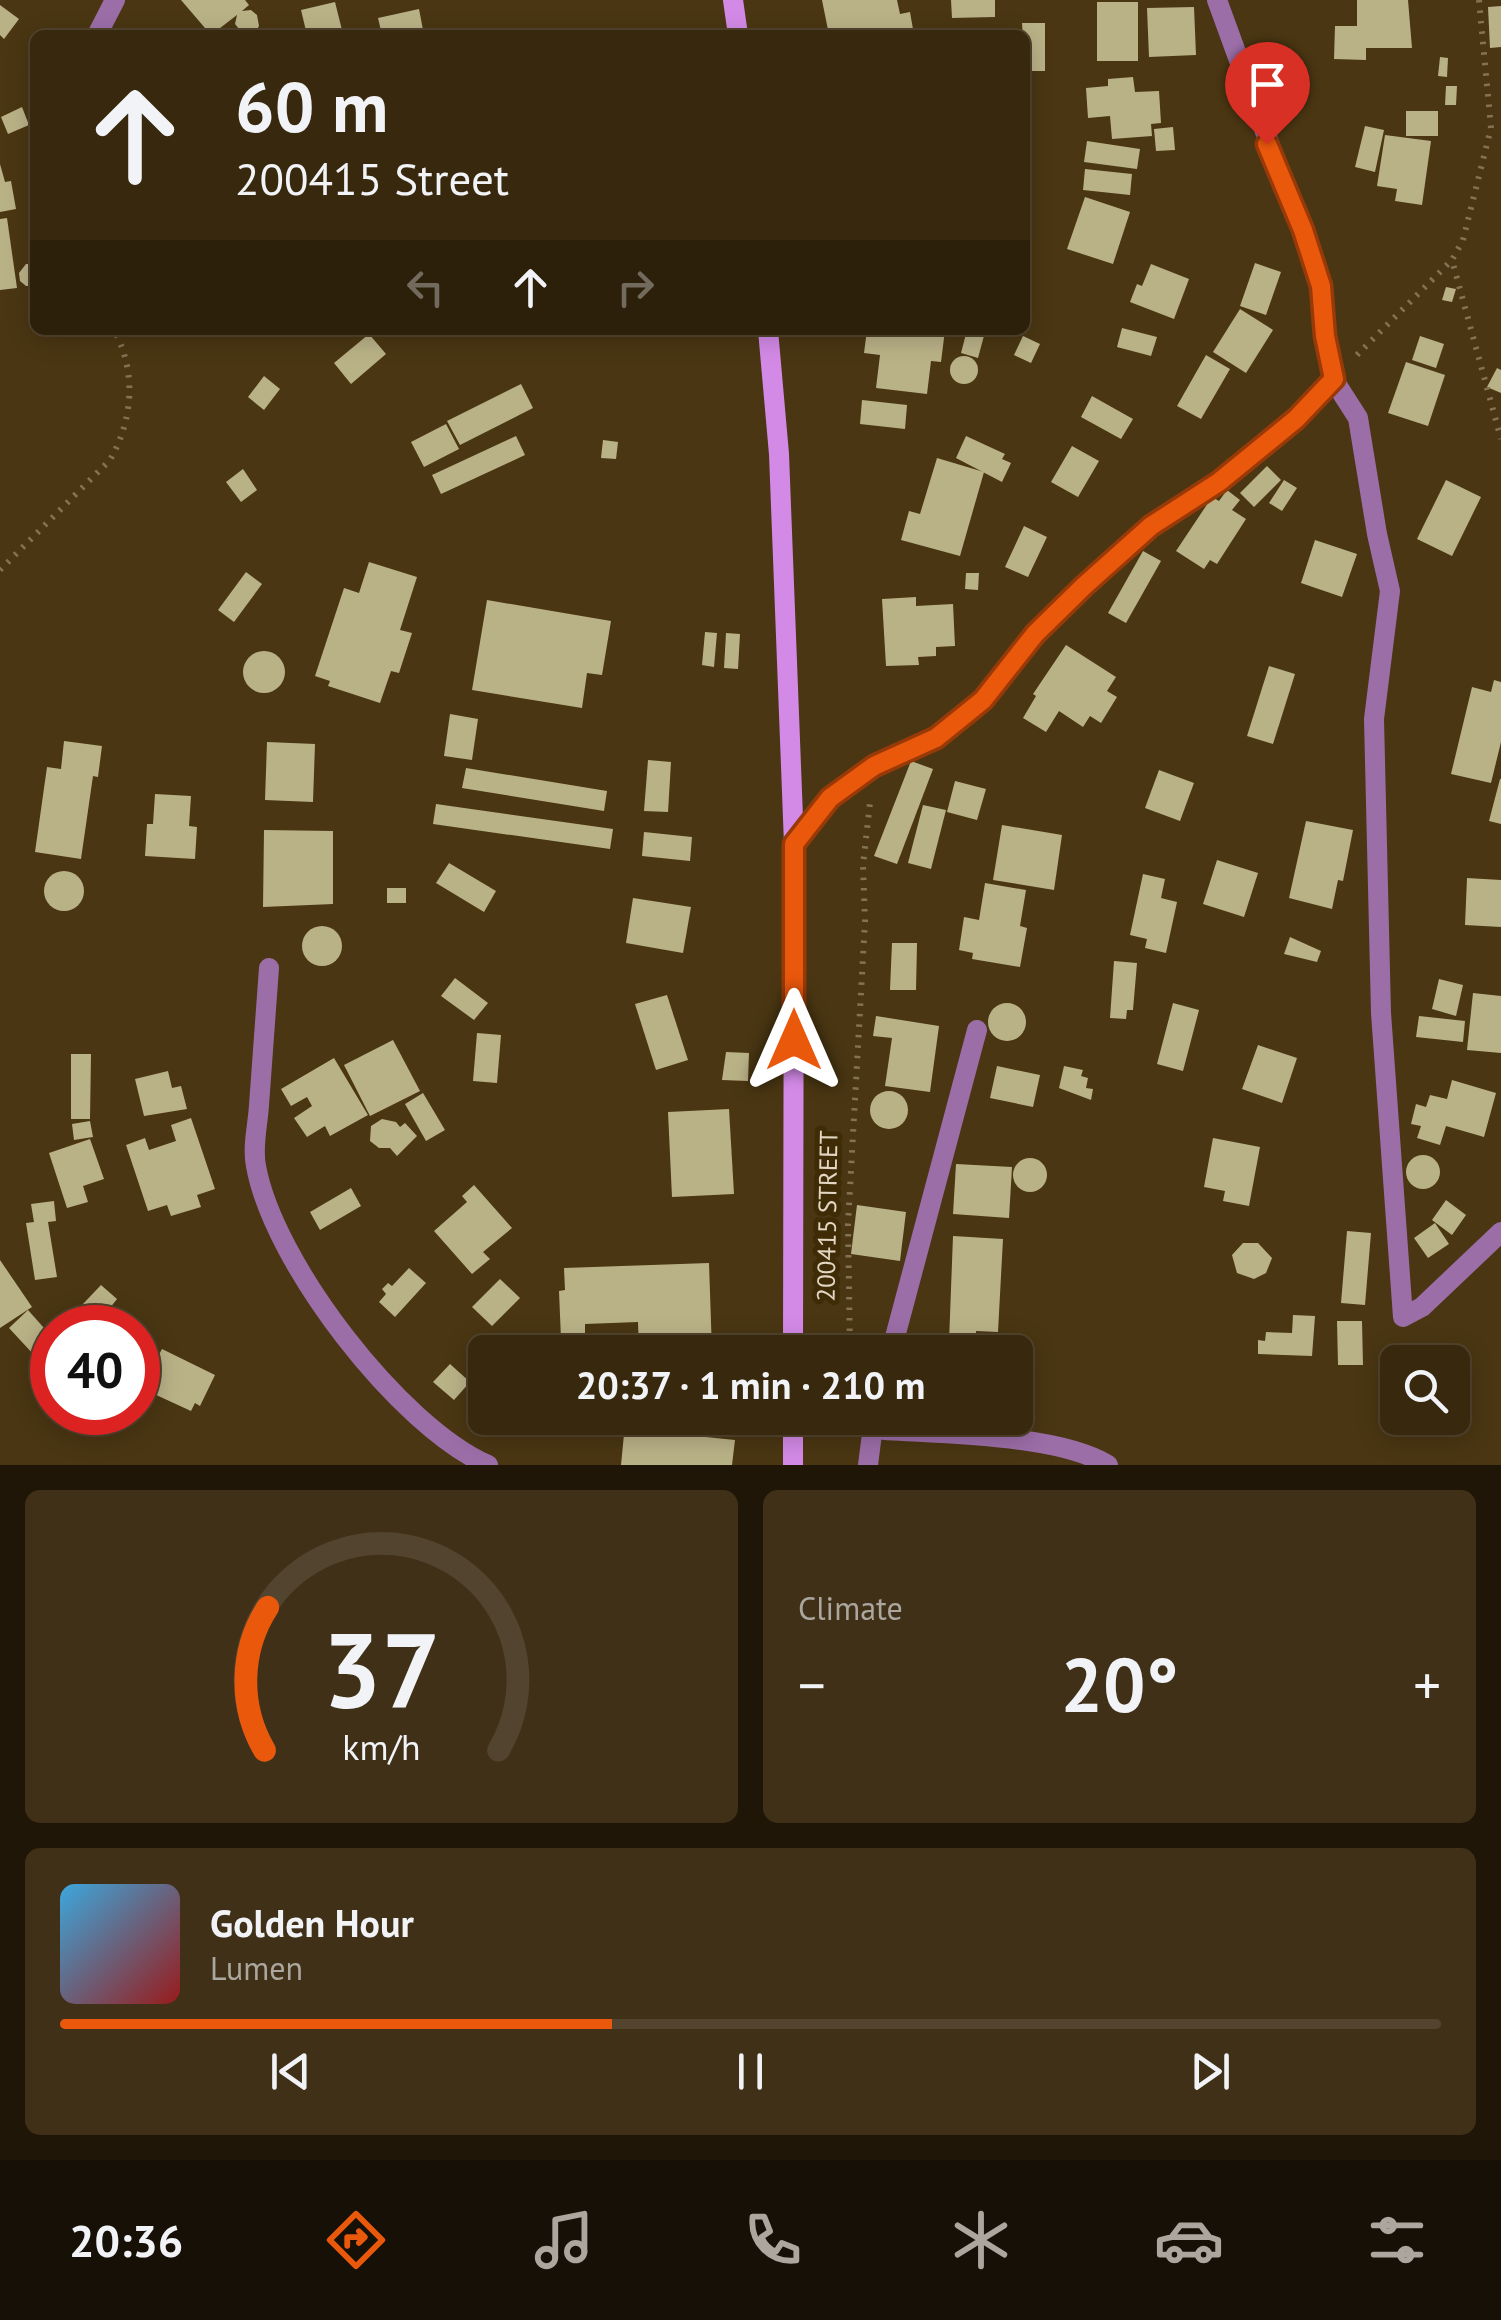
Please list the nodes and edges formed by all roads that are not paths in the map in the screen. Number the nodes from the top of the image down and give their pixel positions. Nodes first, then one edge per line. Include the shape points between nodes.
1 (115, 0) edge
2 (733, 0) edge
3 (1218, 0) edge
4 (99, 30) edge
5 (737, 30) edge
6 (768, 335) edge
7 (1334, 379) junction
8 (794, 844) junction
9 (269, 968) dead end
10 (977, 1030) dead end
11 (1501, 1232) edge
12 (793, 1335) edge
13 (896, 1335) edge
14 (793, 1435) edge
15 (871, 1435) edge
16 (972, 1435) edge
17 (488, 1465) edge
18 (793, 1465) edge
19 (868, 1465) edge
20 (1108, 1465) edge

1 - 4 street
2 - 5 street
3 - 7 street via 1321,286
6 - 8 street via 780,454
7 - 8 street via 1296,419 1151,526 1084,586 983,700 936,738 874,766 830,798
7 - 11 street via 1358,418 1390,591 1374,718 1381,1013 1403,1316 1422,1308
8 - 12 street
9 - 17 street via 255,1163 273,1226 334,1323 399,1397 462,1453
10 - 13 street
14 - 18 street
15 - 19 street
16 - 20 street via 1090,1455

